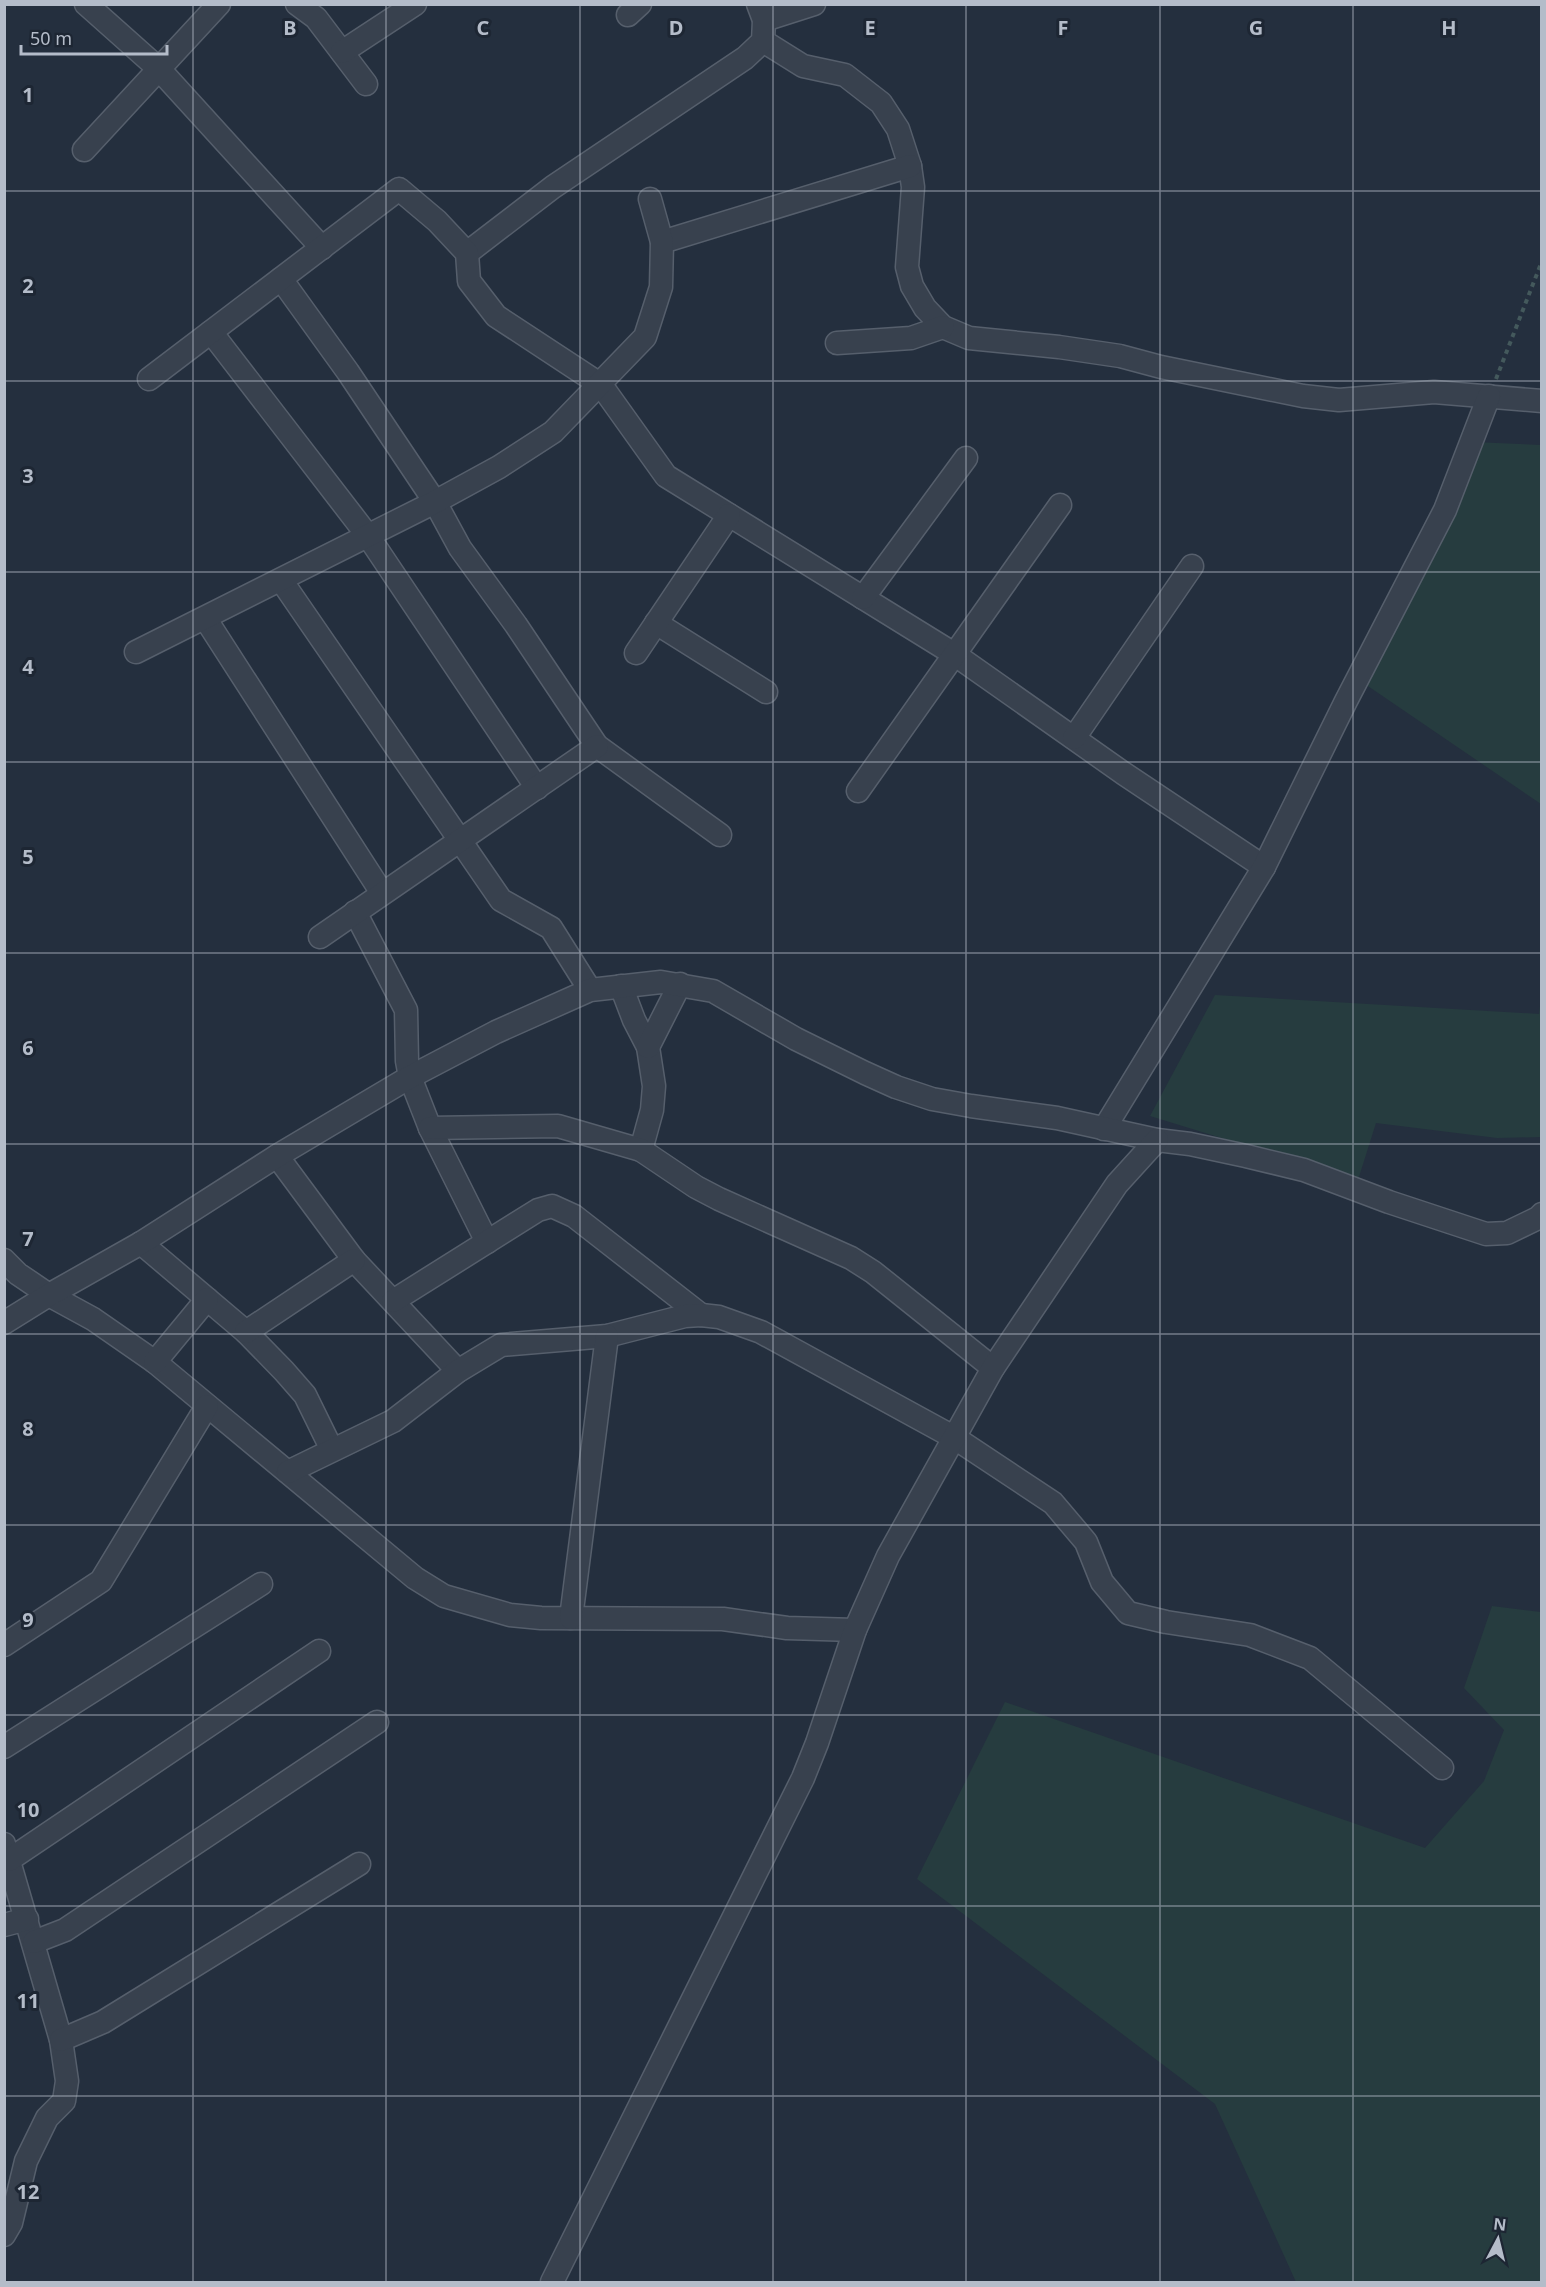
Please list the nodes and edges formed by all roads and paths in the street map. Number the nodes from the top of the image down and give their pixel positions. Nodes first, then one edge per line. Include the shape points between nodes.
1 (86, 4) edge
2 (219, 4) edge
3 (297, 4) edge
4 (415, 4) edge
5 (814, 4) edge
6 (761, 22) edge
7 (342, 52) junction
8 (159, 69) junction
9 (366, 84) dead end
10 (84, 150) dead end
11 (910, 166) junction
12 (650, 199) dead end
13 (662, 242) junction
14 (322, 248) junction
15 (467, 253) junction
16 (1542, 261) edge
17 (281, 279) junction
18 (943, 327) junction
19 (211, 332) junction
20 (837, 343) dead end
21 (150, 379) dead end
22 (601, 385) junction
23 (1489, 396) junction
24 (1542, 401) edge
25 (966, 458) dead end
26 (435, 502) junction
27 (1060, 505) dead end
28 (729, 515) junction
29 (368, 536) junction
30 (1192, 566) dead end
31 (281, 580) junction
32 (863, 598) junction
33 (205, 618) junction
34 (656, 623) junction
35 (136, 652) dead end
36 (636, 653) dead end
37 (954, 654) junction
38 (766, 692) dead end
39 (1074, 738) junction
40 (597, 746) junction
41 (537, 788) junction
42 (858, 790) dead end
43 (720, 835) dead end
44 (459, 839) junction
45 (1264, 867) junction
46 (382, 893) junction
47 (356, 912) junction
48 (320, 937) dead end
49 (680, 984) junction
50 (621, 986) junction
51 (590, 990) junction
52 (648, 1047) junction
53 (410, 1077) junction
54 (430, 1128) junction
55 (1104, 1129) junction
56 (1157, 1140) junction
57 (641, 1150) junction
58 (277, 1156) junction
59 (1542, 1214) edge
60 (487, 1242) junction
61 (141, 1243) junction
62 (4, 1260) edge
63 (354, 1260) junction
64 (50, 1295) junction
65 (207, 1299) junction
66 (393, 1301) junction
67 (701, 1315) junction
68 (4, 1323) edge
69 (246, 1332) junction
70 (607, 1336) junction
71 (154, 1362) junction
72 (993, 1368) junction
73 (458, 1371) junction
74 (207, 1406) junction
75 (955, 1438) junction
76 (332, 1450) junction
77 (288, 1472) junction
78 (261, 1584) dead end
79 (571, 1618) junction
80 (855, 1630) junction
81 (4, 1645) edge
82 (319, 1651) dead end
83 (377, 1722) dead end
84 (4, 1747) edge
85 (1442, 1768) dead end
86 (7, 1852) edge
87 (359, 1864) dead end
88 (27, 1919) junction
89 (4, 1925) edge
90 (34, 1942) junction
91 (61, 2040) junction
92 (4, 2235) edge
93 (552, 2283) edge

1 - 8 street
2 - 8 street
3 - 7 street via 316,18
4 - 7 street
5 - 6 street
6 - 11 street via 803,66 845,75 881,103 898,129
6 - 15 street via 745,58 553,187
7 - 9 street
8 - 10 street
8 - 14 street
11 - 13 street
11 - 18 street via 913,187 907,267 912,286 925,308
12 - 13 street
13 - 22 street via 661,287 645,337
14 - 15 street via 399,189
14 - 17 street
15 - 22 street via 469,281 496,316
16 - 23 path
17 - 19 street
17 - 26 street
18 - 20 street via 911,338
18 - 23 street via 969,338 1120,356 1304,396 1339,400 1434,392
19 - 21 street
19 - 29 street
22 - 26 street via 553,432
22 - 28 street via 666,476
23 - 24 street
23 - 45 street via 1445,510
25 - 32 street
26 - 29 street
26 - 40 street via 460,548
27 - 37 street
28 - 32 street
28 - 34 street
29 - 31 street
29 - 41 street
30 - 39 street
31 - 33 street
31 - 44 street
32 - 37 street
33 - 35 street
33 - 46 street
34 - 36 street
34 - 38 street
37 - 39 street
37 - 42 street
39 - 45 street
40 - 41 street
40 - 43 street
41 - 44 street
44 - 46 street
44 - 51 street via 501,900 551,928
45 - 55 street
46 - 47 street
47 - 48 street
47 - 53 street via 406,1010
49 - 50 street
49 - 52 street
49 - 55 street via 713,991 796,1039 896,1088 961,1105 1057,1118
50 - 51 street
50 - 52 street
51 - 53 street via 496,1032
52 - 57 street via 654,1086
53 - 54 street
53 - 58 street
54 - 57 street via 558,1126
54 - 60 street
55 - 56 street
56 - 59 street via 1304,1170 1486,1234 1507,1233
56 - 72 street via 1117,1184
57 - 72 street via 719,1199 851,1258
58 - 61 street
58 - 63 street
60 - 66 street
60 - 67 street via 545,1206 560,1208
61 - 64 street
61 - 65 street
62 - 64 street
63 - 66 street
63 - 69 street
64 - 68 street
64 - 71 street via 93,1319
65 - 69 street
65 - 71 street
66 - 73 street
67 - 70 street
67 - 75 street via 761,1332
69 - 76 street via 305,1395
70 - 73 street via 501,1345
70 - 79 street
71 - 74 street
72 - 75 street
73 - 76 street via 393,1420
74 - 77 street
74 - 81 street via 102,1581
75 - 80 street via 888,1556
75 - 85 street via 1053,1503 1086,1542 1102,1582 1128,1612 1250,1635 1310,1658
76 - 77 street
77 - 79 street via 415,1578 444,1596 510,1615
78 - 84 street
79 - 80 street via 723,1619 787,1628
80 - 93 street via 803,1778
82 - 86 street
83 - 90 street via 65,1930
86 - 88 street
87 - 91 street via 104,2022
88 - 89 street
88 - 90 street
90 - 91 street
91 - 92 street via 67,2081 64,2102 47,2118 26,2161 11,2223

